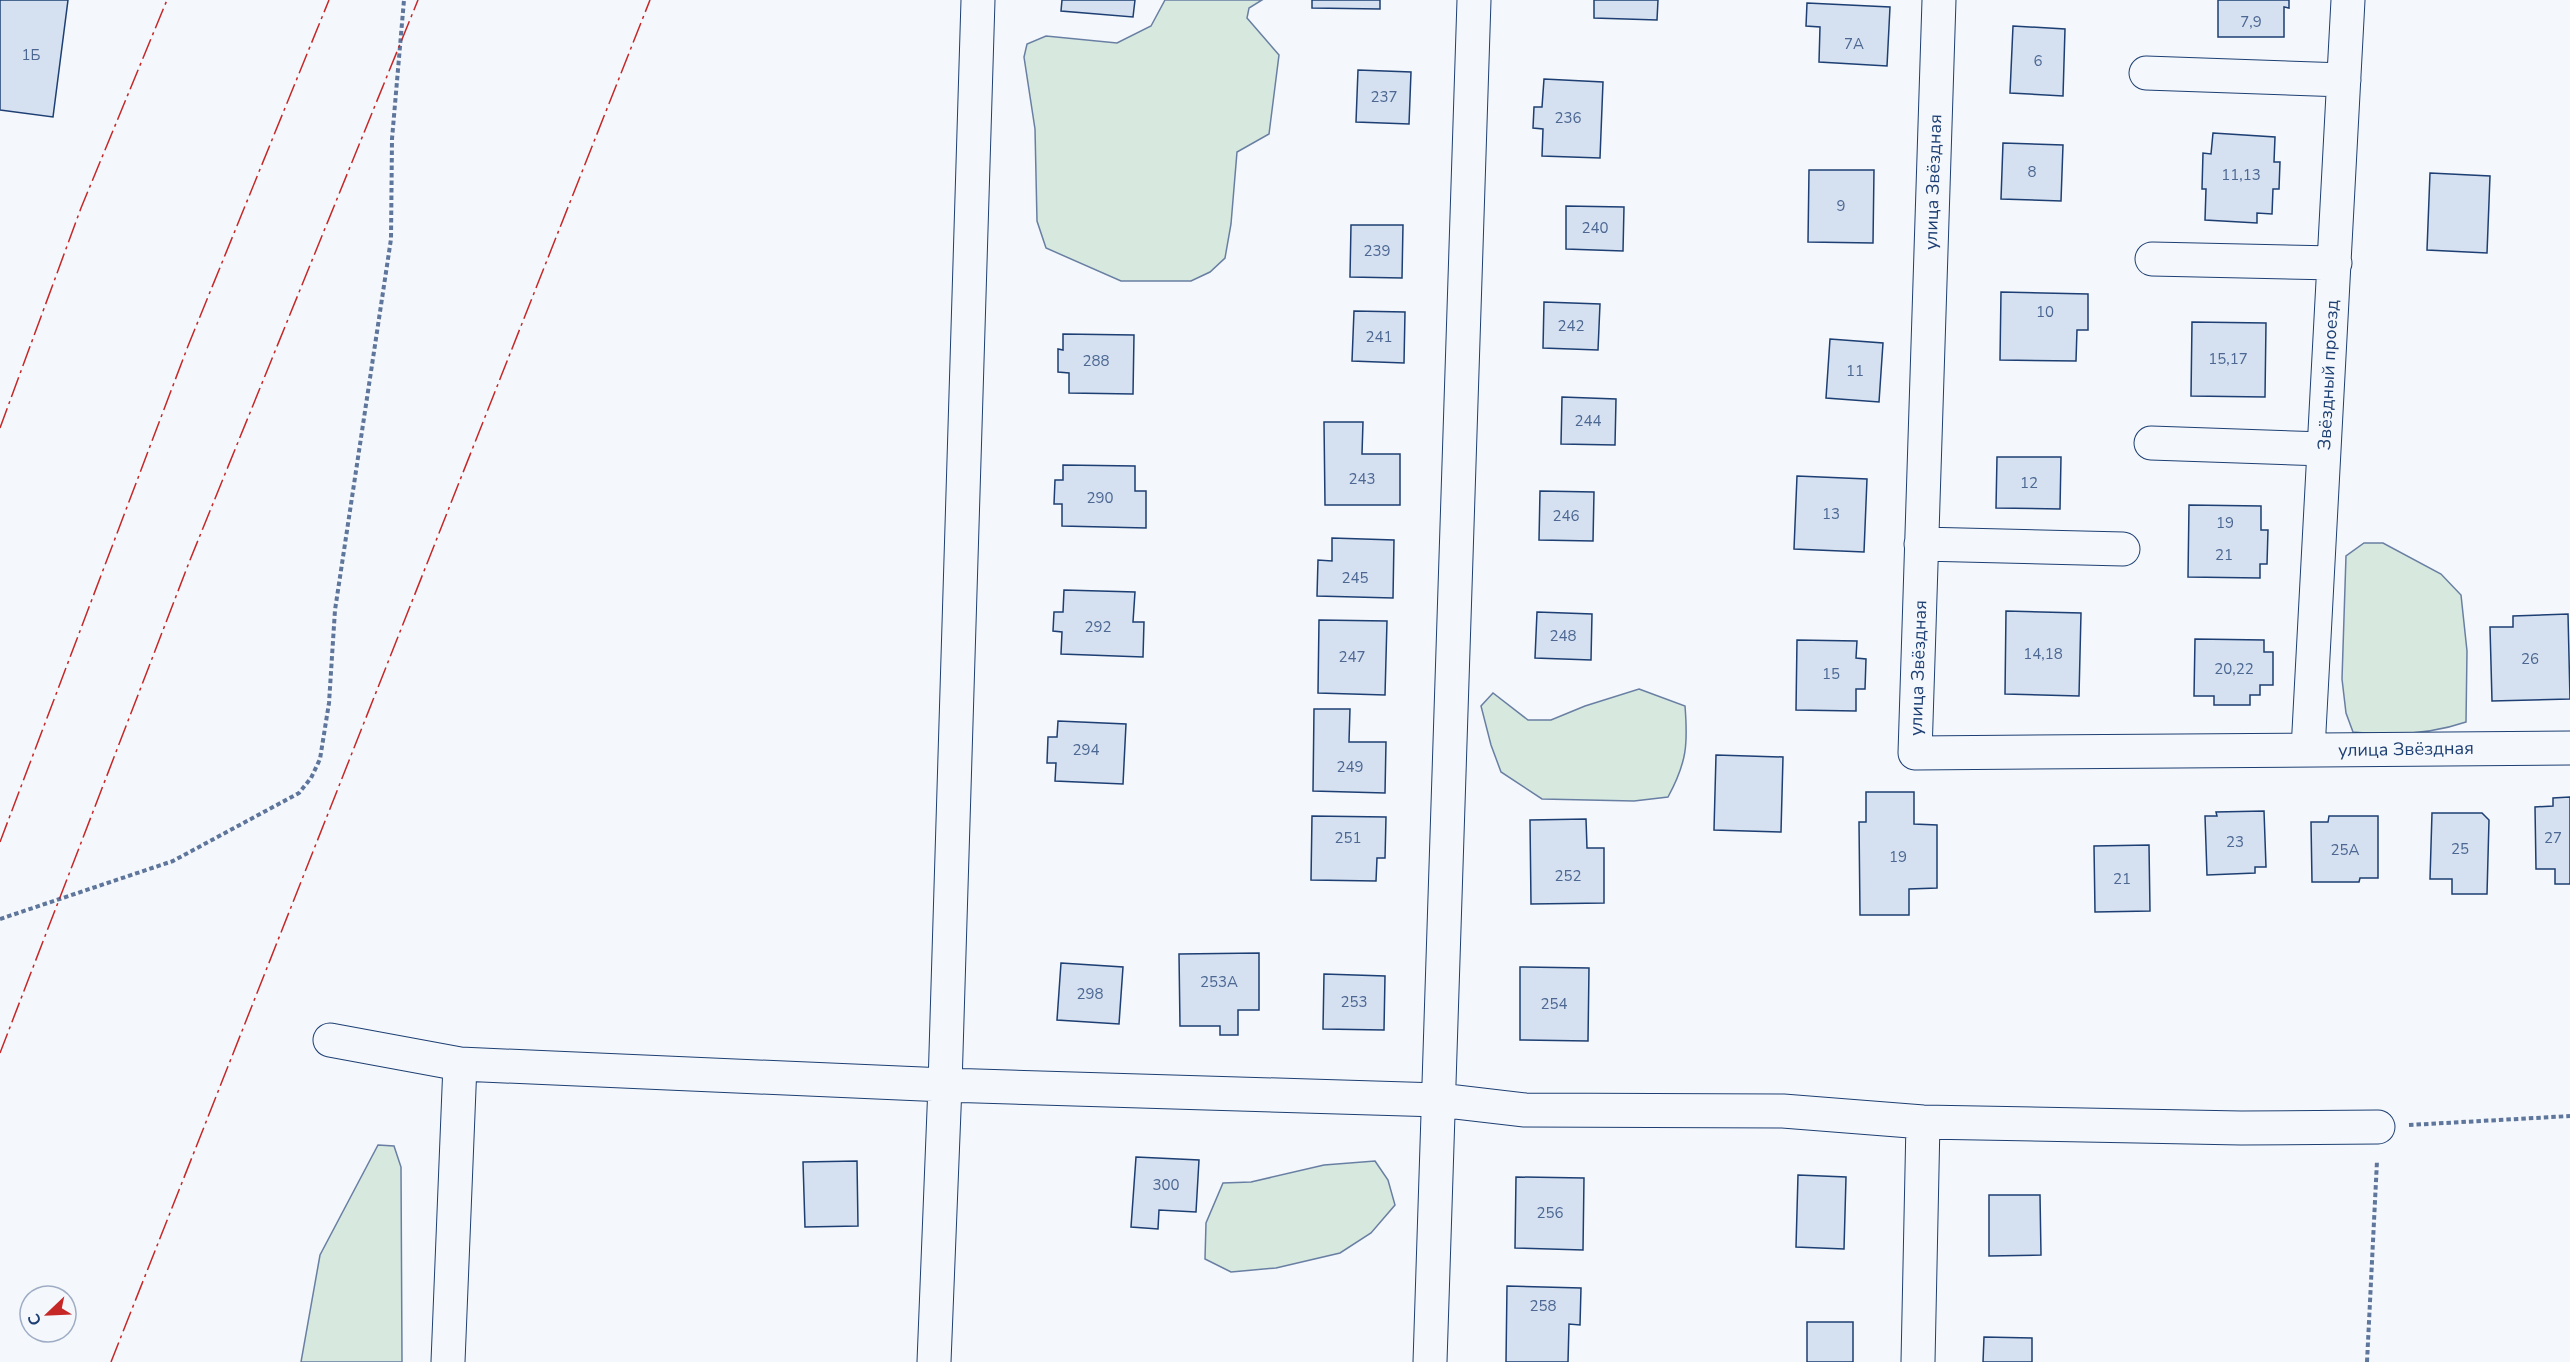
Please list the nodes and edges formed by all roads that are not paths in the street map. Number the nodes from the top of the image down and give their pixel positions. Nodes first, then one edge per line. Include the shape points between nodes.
1 (978, 0) edge
2 (1474, 0) edge
3 (1939, 0) edge
4 (2348, 0) edge
5 (2146, 73) dead end
6 (2344, 80) junction
7 (2152, 258) dead end
8 (2335, 263) junction
9 (2151, 443) dead end
10 (2324, 450) junction
11 (1922, 544) junction
12 (2123, 549) dead end
13 (2570, 748) edge
14 (2308, 750) junction
15 (330, 1040) dead end
16 (460, 1064) junction
17 (945, 1085) junction
18 (1439, 1100) junction
19 (1923, 1122) junction
20 (2378, 1127) road end
21 (448, 1362) edge
22 (934, 1362) edge
23 (1430, 1362) edge
24 (1918, 1362) edge

1 - 17 lane
2 - 18 lane
3 - 11 lane, улица Звёздная
4 - 6 lane, Звёздный проезд
5 - 6 lane
6 - 8 lane, Звёздный проезд
7 - 8 lane
8 - 10 lane, Звёздный проезд
9 - 10 lane
10 - 14 lane, Звёздный проезд
11 - 12 lane
11 - 14 lane, улица Звёздная via 1915,753
13 - 14 lane, улица Звёздная
15 - 16 lane
16 - 17 lane
16 - 21 lane
17 - 18 lane
17 - 22 lane
18 - 19 lane via 1525,1110 1783,1111
18 - 23 lane
19 - 20 lane
19 - 24 lane

